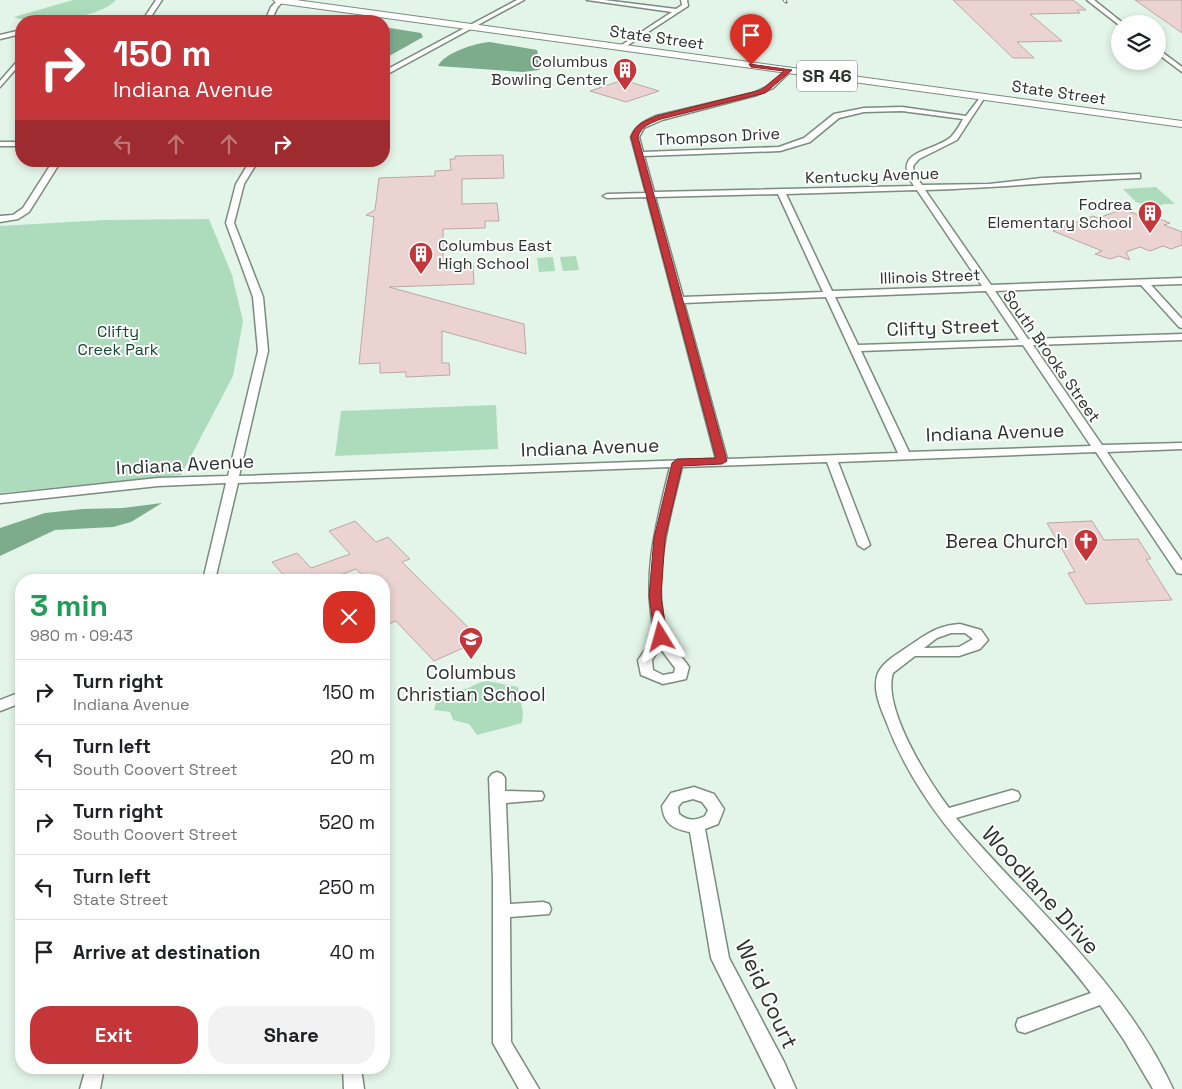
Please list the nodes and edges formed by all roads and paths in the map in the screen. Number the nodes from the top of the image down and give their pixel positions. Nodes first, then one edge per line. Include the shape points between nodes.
1 (159, 0) edge
2 (280, 0) edge
3 (521, 0) edge
4 (590, 0) edge
5 (684, 0) edge
6 (1090, 0) edge
7 (678, 11) junction
8 (150, 15) edge
9 (271, 15) edge
10 (1111, 16) edge
11 (473, 26) junction
12 (15, 33) edge
13 (0, 36) edge
14 (622, 47) junction
15 (1166, 57) edge
16 (15, 66) edge
17 (789, 70) junction
18 (1182, 70) edge
19 (390, 71) edge
20 (0, 85) edge
21 (982, 97) junction
22 (968, 118) junction
23 (1182, 124) edge
24 (0, 144) edge
25 (15, 144) edge
26 (639, 154) junction
27 (53, 167) edge
28 (250, 167) edge
29 (1137, 176) dead end
30 (920, 188) junction
31 (782, 192) junction
32 (607, 196) dead end
33 (650, 196) junction
34 (0, 219) edge
35 (1182, 281) edge
36 (1144, 283) junction
37 (988, 290) junction
38 (830, 295) junction
39 (680, 300) junction
40 (1182, 325) edge
41 (1182, 337) edge
42 (1024, 342) junction
43 (856, 348) junction
44 (1182, 446) edge
45 (1098, 448) junction
46 (904, 454) junction
47 (831, 457) junction
48 (722, 461) junction
49 (677, 463) junction
50 (234, 480) junction
51 (0, 499) edge
52 (864, 545) dead end
53 (1182, 570) edge
54 (210, 574) edge
55 (661, 637) dead end
56 (913, 651) dead end
57 (15, 700) edge
58 (0, 706) edge
59 (496, 778) dead end
60 (536, 796) dead end
61 (1012, 796) dead end
62 (497, 797) junction
63 (944, 816) junction
64 (697, 828) dead end
65 (543, 909) dead end
66 (501, 911) junction
67 (1103, 996) junction
68 (1025, 1025) dead end
69 (94, 1074) edge
70 (353, 1074) edge
71 (90, 1089) edge
72 (354, 1089) edge
73 (529, 1089) edge
74 (786, 1089) edge
75 (1162, 1089) edge

1 - 8 street
2 - 9 street
2 - 11 highway, State Street / SR 46
3 - 11 street
4 - 7 street
5 - 7 street via 685,6
6 - 10 street
7 - 14 street
11 - 14 highway, State Street / SR 46
11 - 19 street
12 - 13 street
14 - 17 highway, State Street / SR 46
15 - 18 street
16 - 20 street
17 - 21 highway, State Street / SR 46
17 - 26 street via 771,87 756,94 643,124 635,137
21 - 22 street, South Brooks Street
21 - 23 highway, State Street / SR 46
22 - 26 street, Thompson Drive via 902,109 864,110 837,116 806,140 780,149
22 - 30 street, South Brooks Street via 954,138 916,157 909,166 910,174
24 - 25 street
26 - 33 street
27 - 34 street via 26,210 15,217
28 - 50 street via 240,184 230,223 258,297 263,351
29 - 30 street, Kentucky Avenue
30 - 31 street, Kentucky Avenue
30 - 37 street, South Brooks Street
31 - 33 street, Kentucky Avenue
31 - 38 street
32 - 33 street, Kentucky Avenue
33 - 39 street
35 - 36 street, Illinois Street
36 - 37 street, Illinois Street
36 - 40 street
37 - 38 street, Illinois Street
37 - 42 street, South Brooks Street
38 - 39 street, Illinois Street
38 - 43 street
39 - 48 street
41 - 42 street, Clifty Street
42 - 43 street, Clifty Street
42 - 45 street, South Brooks Street
43 - 46 street
44 - 45 street, Indiana Avenue
45 - 46 street, Indiana Avenue
45 - 53 street, South Brooks Street
46 - 47 street, Indiana Avenue
47 - 48 street, Indiana Avenue
47 - 52 street
48 - 49 street, Indiana Avenue
49 - 50 street, Indiana Avenue
49 - 55 street via 659,538 655,596
50 - 51 street, Indiana Avenue via 149,483
50 - 54 street
56 - 63 street, Woodlane Drive via 891,665 884,676 885,698 902,746 919,780
57 - 58 street
59 - 62 street
60 - 62 street
61 - 63 street, Woodlane Drive
62 - 66 street
63 - 67 street, Woodlane Drive via 965,843 1065,948
64 - 74 street, Weid Court via 720,958
65 - 66 street
66 - 73 street via 502,1043
67 - 68 street
67 - 75 street, Woodlane Drive via 1128,1029
69 - 71 street
70 - 72 street

